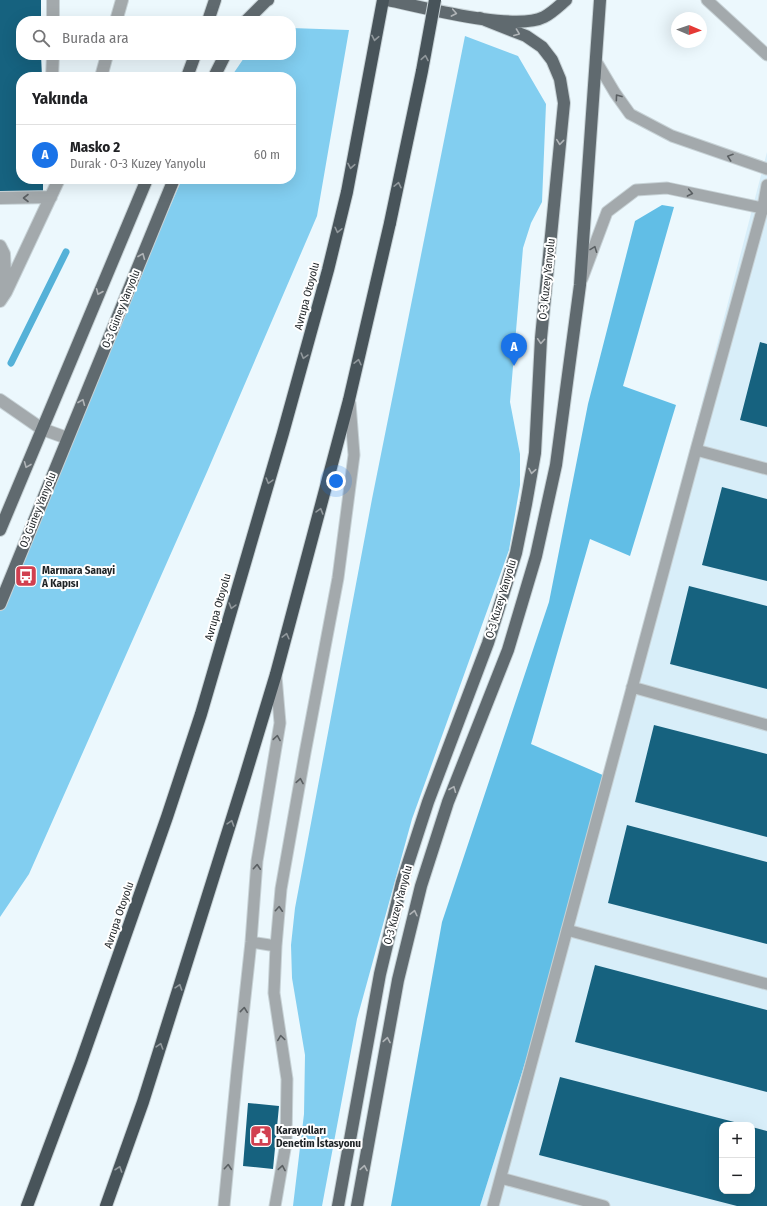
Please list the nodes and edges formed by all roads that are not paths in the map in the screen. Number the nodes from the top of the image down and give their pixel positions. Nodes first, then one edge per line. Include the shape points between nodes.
1 (53, 0) edge
2 (122, 0) edge
3 (215, 0) edge
4 (268, 0) edge
5 (383, 0) edge
6 (388, 0) edge
7 (435, 0) edge
8 (566, 0) edge
9 (600, 0) edge
10 (707, 0) edge
11 (53, 16) edge
12 (117, 16) edge
13 (210, 16) edge
14 (251, 16) edge
15 (480, 18) junction
16 (767, 55) edge
17 (53, 60) edge
18 (106, 60) edge
19 (194, 60) edge
20 (222, 60) edge
21 (596, 62) junction
22 (52, 72) edge
23 (102, 72) edge
24 (189, 72) edge
25 (216, 72) edge
26 (767, 169) edge
27 (51, 184) edge
28 (57, 184) edge
29 (145, 184) edge
30 (172, 184) edge
31 (767, 185) edge
32 (51, 197) junction
33 (0, 198) edge
34 (765, 208) edge
35 (0, 246) edge
36 (580, 285) junction
37 (3, 296) edge
38 (0, 400) edge
39 (350, 400) junction
40 (42, 428) junction
41 (67, 438) junction
42 (696, 450) junction
43 (767, 469) edge
44 (0, 530) edge
45 (0, 604) edge
46 (276, 674) junction
47 (632, 687) junction
48 (767, 724) edge
49 (567, 930) junction
50 (252, 942) junction
51 (276, 946) junction
52 (767, 984) edge
53 (501, 1178) junction
54 (27, 1206) edge
55 (106, 1206) edge
56 (224, 1206) edge
57 (275, 1206) edge
58 (338, 1206) edge
59 (356, 1206) edge
60 (493, 1206) edge
61 (604, 1206) edge

1 - 11 street
2 - 12 street
3 - 13 main road
4 - 14 main road
5 -> 54 highway, Avrupa Otoyolu via 347,192 328,270 200,714 167,817 81,1062
6 -> 15 main road
39 -> 7 highway, bridge via 390,223
8 - 15 main road via 544,17 520,22
9 - 21 main road, O-3 Kuzey Yanyolu
10 - 16 lane
15 -> 58 main road, O-3 Kuzey Yanyolu via 526,36 542,47 552,60 560,79 564,103 541,338 535,453 516,553 488,643 428,802 402,882 380,974
17 - 22 street
18 - 23 street
19 - 24 main road
20 - 25 main road
26 -> 21 lane via 672,136 630,114
21 - 36 main road, O-3 Kuzey Yanyolu
27 - 32 street
28 - 32 street
29 -> 40 main road
41 -> 30 main road, O-3 Güney Yanyolu
31 - 34 lane
32 -> 33 street
32 - 37 street
36 -> 34 lane via 607,212 636,190 667,188
34 - 42 lane
35 - 37 street via 4,254
59 -> 36 main road, O-3 Kuzey Yanyolu via 398,980 420,886 448,802 508,650 536,556 556,465
38 - 40 street
46 -> 39 highway
51 -> 39 lane via 281,889 338,578 354,455
40 - 41 street
40 -> 44 main road
41 - 45 main road, O3 Güney Yanyolu
42 - 43 lane
42 - 47 lane
50 -> 46 lane via 257,861 280,723
55 -> 46 highway via 143,1102
47 - 48 lane
47 - 49 lane
49 - 52 lane
49 - 53 lane
50 - 51 lane
56 -> 50 lane
57 -> 51 lane via 286,1143 287,1079 274,993
53 - 60 lane
53 - 61 lane

